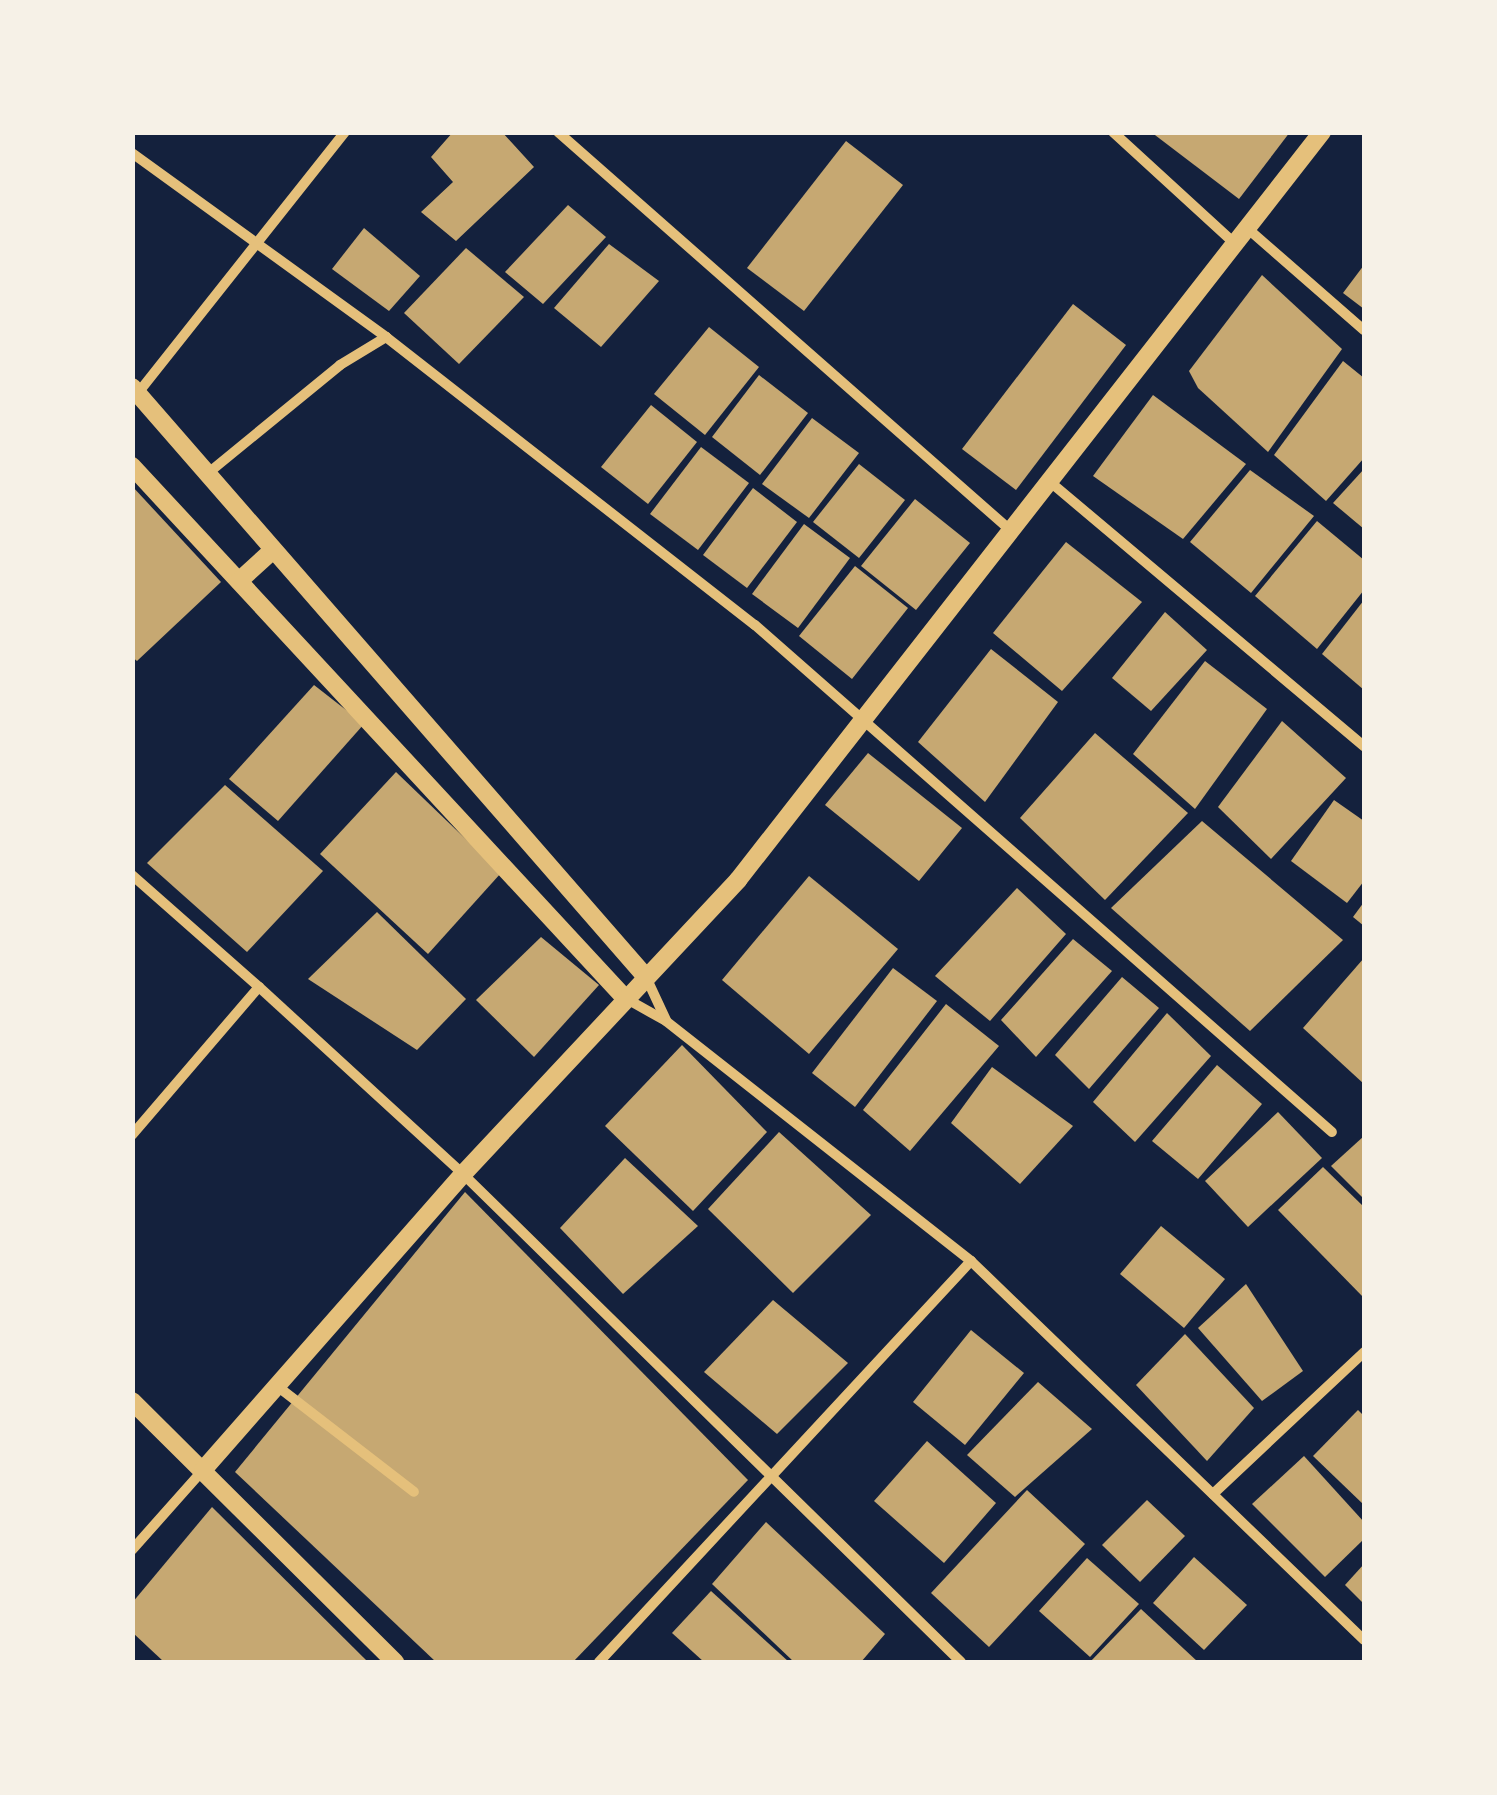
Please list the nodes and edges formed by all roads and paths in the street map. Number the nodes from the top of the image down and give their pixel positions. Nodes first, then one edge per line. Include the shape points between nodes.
1 (345, 132) edge
2 (558, 132) edge
3 (1113, 132) edge
4 (1322, 132) edge
5 (132, 153) edge
6 (1247, 228) junction
7 (1234, 243) junction
8 (255, 246) junction
9 (1364, 330) edge
10 (386, 337) junction
11 (135, 390) edge
12 (132, 466) edge
13 (207, 474) junction
14 (1049, 481) junction
15 (1010, 530) junction
16 (273, 550) junction
17 (239, 581) junction
18 (864, 718) junction
19 (1364, 746) edge
20 (132, 875) edge
21 (646, 976) junction
22 (259, 988) junction
23 (626, 998) junction
24 (666, 1021) junction
25 (1332, 1132) dead end
26 (132, 1135) edge
27 (463, 1174) junction
28 (970, 1260) junction
29 (1364, 1352) edge
30 (277, 1386) junction
31 (132, 1401) edge
32 (203, 1470) junction
33 (768, 1477) junction
34 (414, 1492) dead end
35 (1214, 1494) junction
36 (132, 1550) edge
37 (1364, 1640) edge
38 (395, 1662) edge
39 (599, 1662) edge
40 (961, 1662) edge

1 - 8 street
2 - 15 street
3 - 7 street
4 - 6 street
5 - 8 street
6 - 7 street
6 - 9 street
7 - 14 street
8 - 10 street
8 - 11 street
10 - 13 street via 340,365
10 - 18 street
11 - 13 street
12 - 17 street
13 - 16 street
14 - 15 street
14 - 19 street
15 - 18 street
16 - 17 street
16 - 21 street
17 - 23 street
18 - 21 street via 738,880
18 - 25 street
20 - 22 street
21 - 23 street
21 - 24 street
22 - 26 street
22 - 27 street
23 - 24 street
23 - 27 street
24 - 28 street
27 - 30 street
27 - 33 street
28 - 33 street
28 - 35 street
29 - 35 street
30 - 32 street
30 - 34 street
31 - 32 street
32 - 36 street
32 - 38 street
33 - 39 street
33 - 40 street
35 - 37 street

